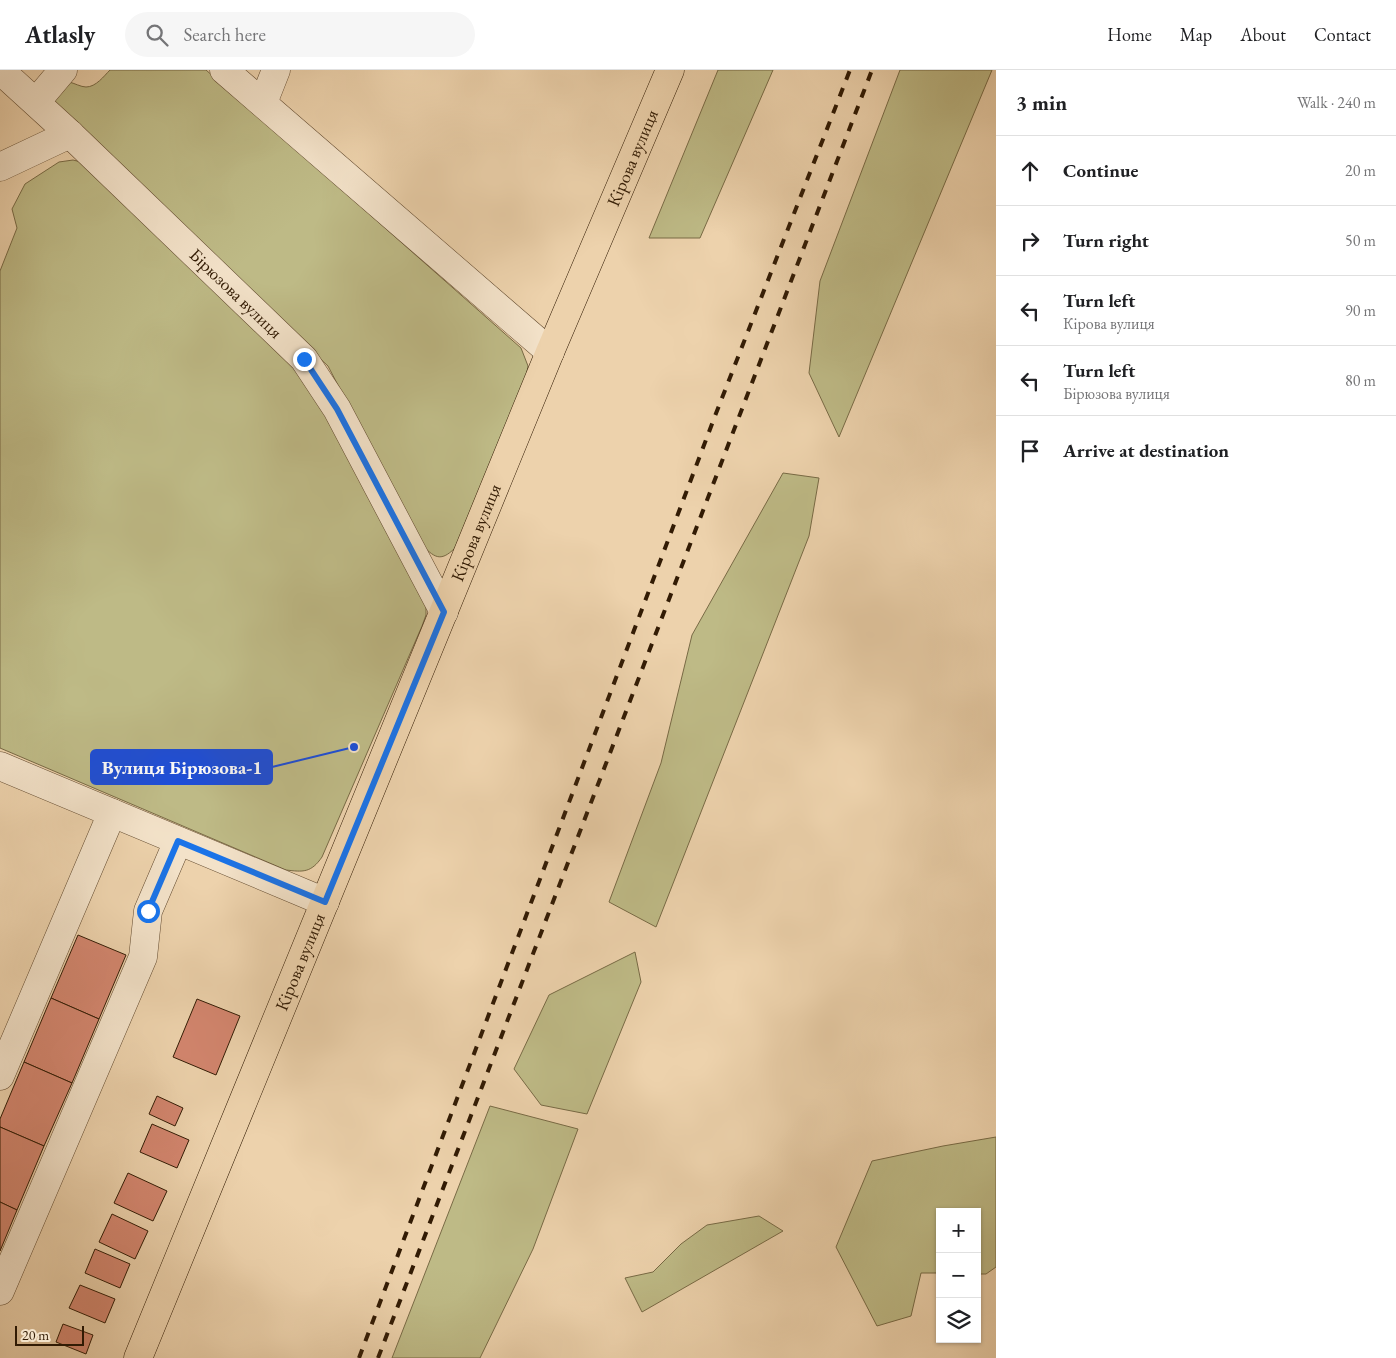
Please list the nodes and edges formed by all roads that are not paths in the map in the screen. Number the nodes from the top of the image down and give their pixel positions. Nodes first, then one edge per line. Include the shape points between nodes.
1 (0, 70) edge
2 (63, 70) edge
3 (224, 70) edge
4 (276, 70) edge
5 (670, 70) edge
6 (36, 102) junction
7 (263, 103) junction
8 (70, 134) junction
9 (0, 167) edge
10 (550, 352) junction
11 (444, 612) junction
12 (0, 766) edge
13 (112, 813) junction
14 (178, 841) junction
15 (325, 902) junction
16 (0, 1076) edge
17 (0, 1291) edge
18 (138, 1358) edge

1 - 6 street, Бірюзова вулиця
2 - 6 street
3 - 7 street
4 - 7 street
5 - 10 main road, Кірова вулиця
6 - 8 street, Бірюзова вулиця
7 - 10 street
8 - 9 street
8 - 11 street, Бірюзова вулиця via 304,359 337,409
10 - 11 main road, Кірова вулиця
11 - 15 main road, Кірова вулиця
12 - 13 street
13 - 14 street
13 - 16 street
14 - 15 street
14 - 17 street via 148,911 143,957
15 - 18 main road, Кірова вулиця

